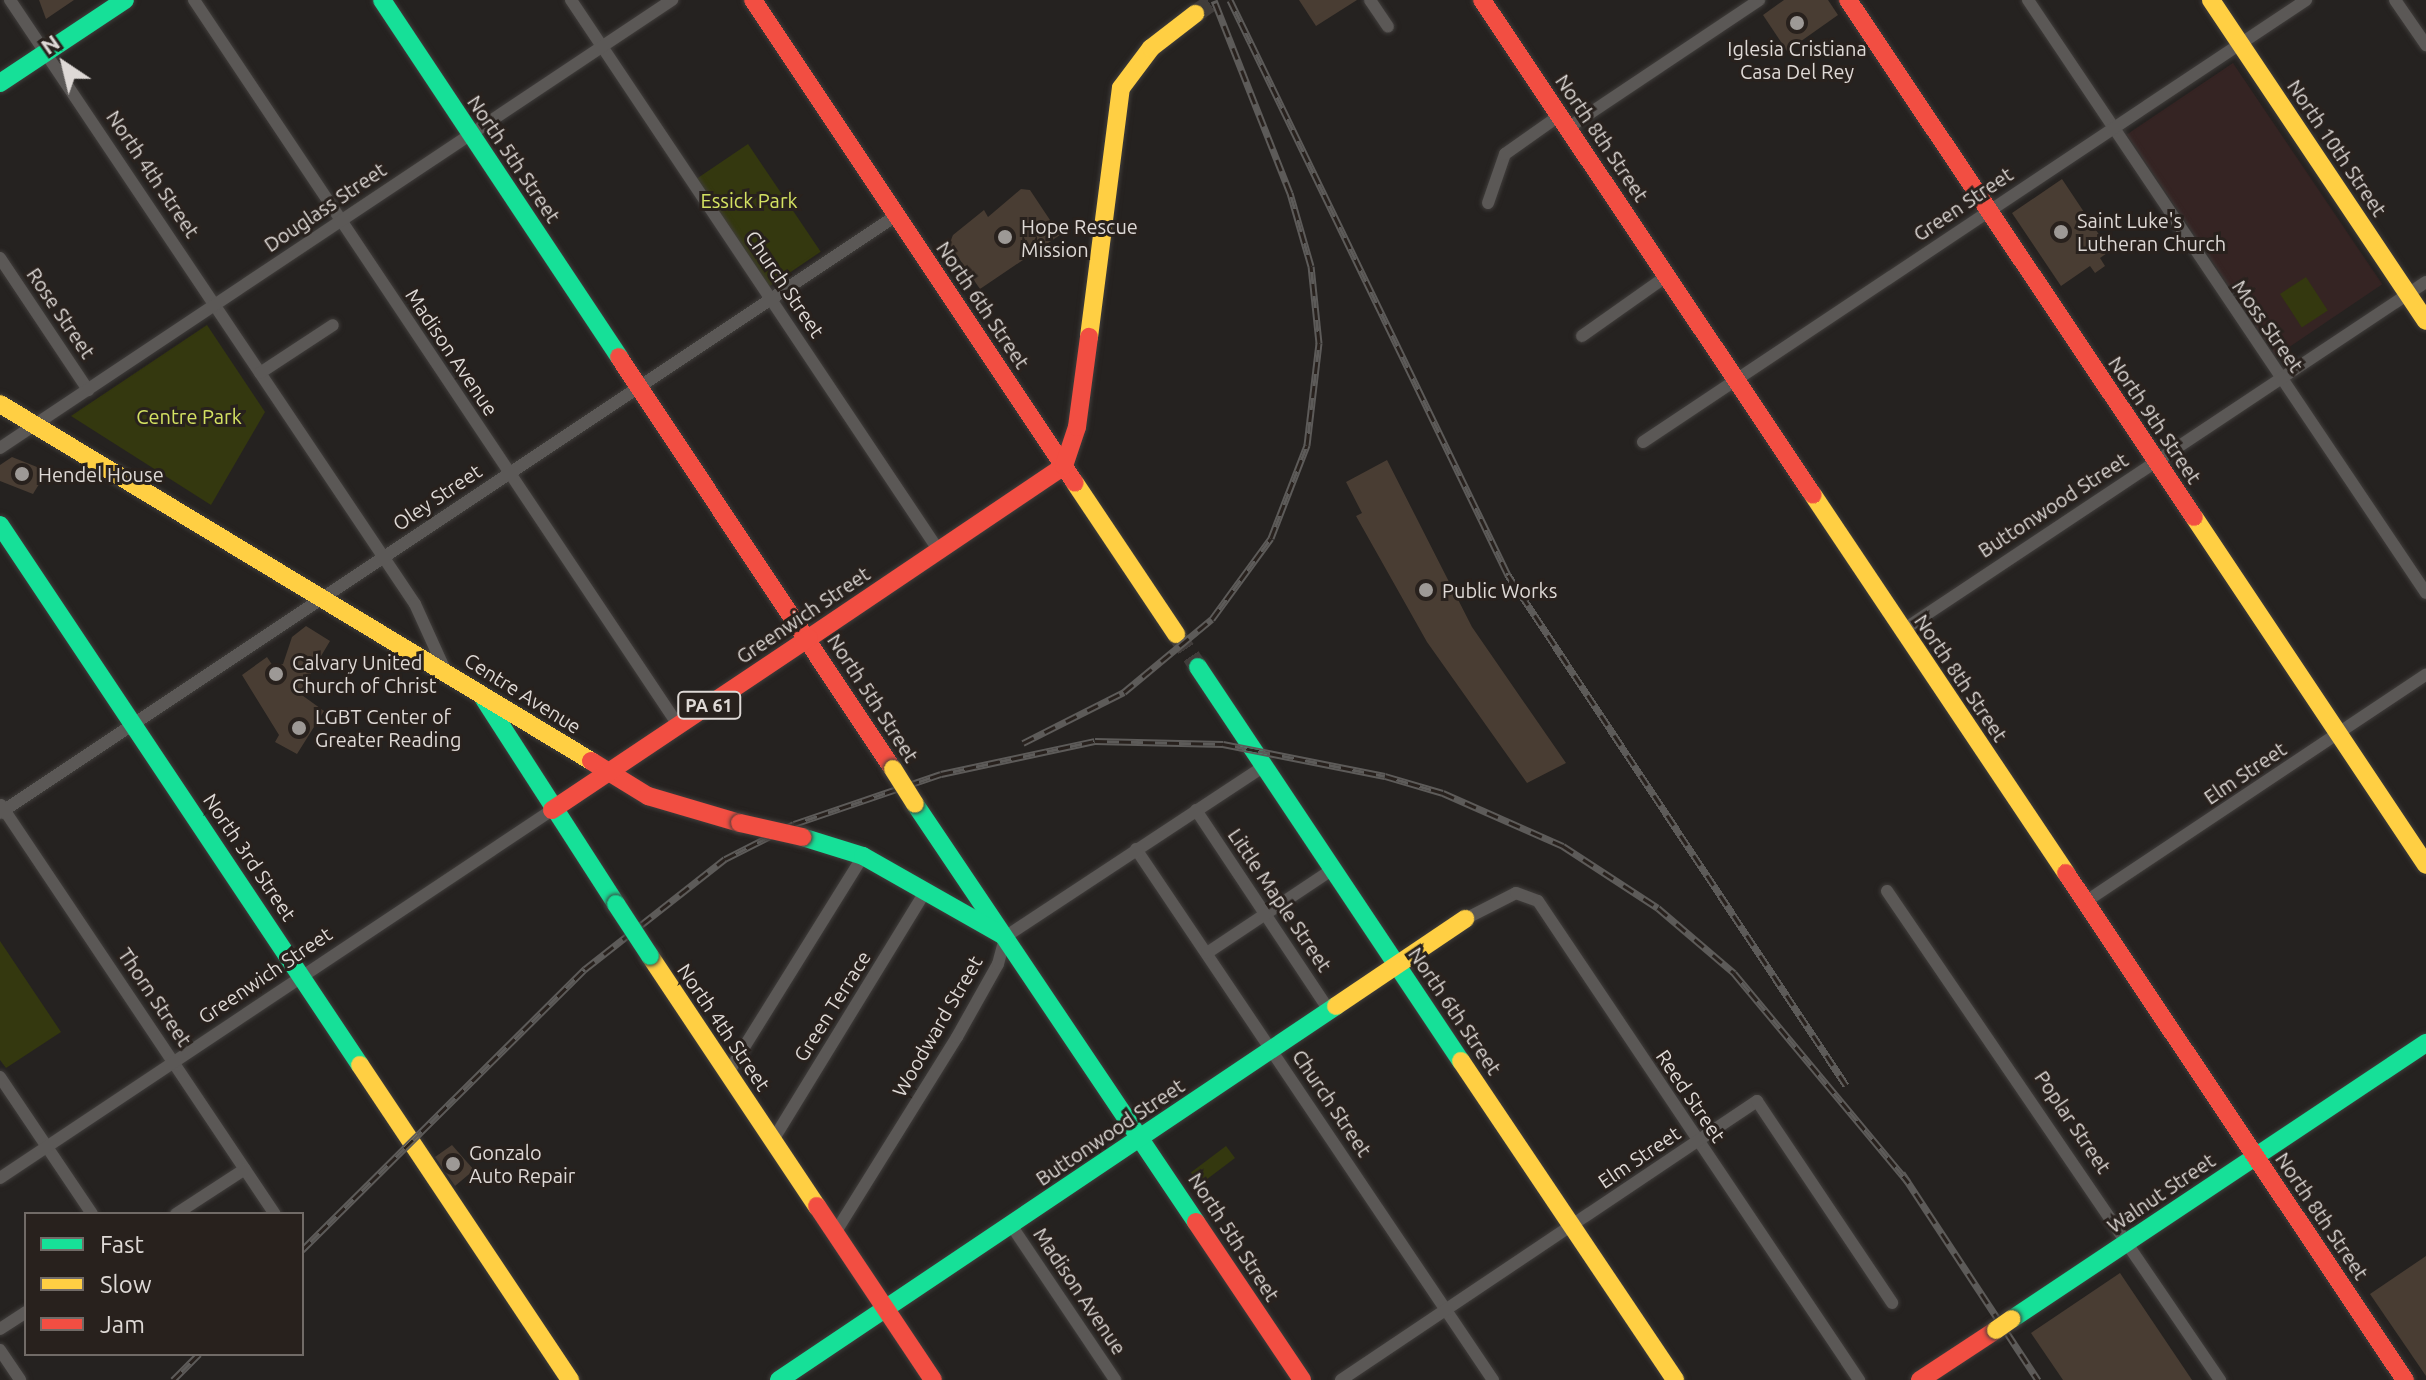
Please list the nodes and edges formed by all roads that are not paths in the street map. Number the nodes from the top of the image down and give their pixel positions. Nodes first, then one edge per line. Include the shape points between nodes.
1 (10, 0) edge
2 (125, 0) edge
3 (194, 0) edge
4 (382, 0) edge
5 (571, 0) edge
6 (672, 0) edge
7 (753, 0) edge
8 (1370, 0) edge
9 (1482, 0) edge
10 (1759, 0) edge
11 (1848, 0) edge
12 (2028, 0) edge
13 (2211, 0) edge
14 (2306, 0) edge
15 (2395, 0) edge
16 (1195, 14) tunnel mouth
17 (1388, 27) dead end
18 (2240, 44) junction
19 (2426, 45) edge
20 (602, 47) junction
21 (45, 53) junction
22 (0, 83) edge
23 (1564, 121) junction
24 (2111, 129) junction
25 (471, 134) junction
26 (1488, 203) dead end
27 (1988, 212) junction
28 (897, 215) junction
29 (340, 221) junction
30 (0, 258) edge
31 (1668, 275) junction
32 (2426, 282) edge
33 (2408, 294) junction
34 (770, 299) junction
35 (214, 305) junction
36 (2426, 321) edge
37 (333, 325) dead end
38 (1582, 336) dead end
39 (260, 373) junction
40 (1737, 379) junction
41 (2280, 380) junction
42 (640, 386) junction
43 (88, 390) junction
44 (0, 404) edge
45 (36, 424) junction
46 (1643, 442) dead end
47 (0, 448) edge
48 (2156, 463) junction
49 (1064, 466) junction
50 (510, 473) junction
51 (0, 525) edge
52 (939, 551) junction
53 (384, 557) junction
54 (2426, 593) edge
55 (323, 597) junction
56 (1903, 630) junction
57 (1176, 634) tunnel mouth
58 (809, 638) junction
59 (1198, 667) tunnel mouth
60 (445, 670) junction
61 (2426, 675) edge
62 (482, 696) junction
63 (134, 723) junction
64 (678, 725) junction
65 (2338, 734) junction
66 (1264, 766) junction
67 (609, 772) junction
68 (2, 808) edge
69 (552, 810) junction
70 (1196, 810) junction
71 (1136, 849) junction
72 (863, 856) junction
73 (2426, 865) edge
74 (1333, 869) junction
75 (1887, 891) dead end
76 (925, 892) junction
77 (2085, 902) junction
78 (1265, 914) junction
79 (1465, 919) joint
80 (1005, 937) junction
81 (1207, 953) junction
82 (1398, 966) junction
83 (303, 976) junction
84 (1330, 1012) junction
85 (2426, 1043) edge
86 (1273, 1050) junction
87 (174, 1062) junction
88 (728, 1073) junction
89 (0, 1077) edge
90 (1141, 1138) junction
91 (773, 1140) junction
92 (1698, 1141) junction
93 (47, 1147) junction
94 (2256, 1157) junction
95 (245, 1169) junction
96 (0, 1178) edge
97 (91, 1212) edge
98 (179, 1212) edge
99 (274, 1212) edge
100 (1011, 1225) junction
101 (1572, 1226) junction
102 (835, 1233) junction
103 (2129, 1241) junction
104 (1892, 1303) dead end
105 (886, 1309) junction
106 (1446, 1310) junction
107 (24, 1313) edge
108 (0, 1329) edge
109 (0, 1350) edge
110 (20, 1380) edge
111 (570, 1380) edge
112 (779, 1380) edge
113 (933, 1380) edge
114 (1115, 1380) edge
115 (1302, 1380) edge
116 (1341, 1380) edge
117 (1493, 1380) edge
118 (1675, 1380) edge
119 (1859, 1380) edge
120 (1920, 1380) edge
121 (2220, 1380) edge
122 (2405, 1380) edge

1 - 21 street, North 4th Street
2 - 21 main road
3 - 29 street, Madison Avenue
4 - 25 main road, North 5th Street
5 - 20 street, Church Street
6 - 20 street, Douglass Street
7 - 28 main road, North 6th Street
8 - 17 street
9 - 23 main road, North 8th Street
10 - 23 street
11 - 27 main road, North 9th Street
12 - 24 street, Moss Street
13 - 18 main road, North 10th Street
14 - 18 street, Green Street
15 - 19 street
16 - 49 main road via 1151,48 1121,88 1077,427
18 - 24 street, Green Street
18 - 33 main road, North 10th Street
20 - 25 street, Douglass Street
20 - 34 street, Church Street
21 - 22 main road
21 - 35 street, North 4th Street
23 - 26 street via 1505,154
23 - 31 main road, North 8th Street
24 - 27 street, Green Street
24 - 41 street, Moss Street
25 - 29 street, Douglass Street
25 - 42 main road, North 5th Street
27 - 40 street, Green Street
27 - 48 main road, North 9th Street
28 - 34 street, Oley Street
28 - 49 main road, North 6th Street
29 - 35 street, Douglass Street
29 - 50 street, Madison Avenue
30 - 43 street, Rose Street
31 - 38 street
31 - 40 main road, North 8th Street
32 - 33 street, Buttonwood Street
33 - 36 main road, North 10th Street
33 - 41 street, Buttonwood Street
34 - 42 street, Oley Street
34 - 52 street, Church Street
35 - 39 street, North 4th Street
35 - 43 street, Douglass Street
37 - 39 street
39 - 53 street, North 4th Street
40 - 46 street, Green Street
40 - 56 main road, North 8th Street
41 - 48 street, Buttonwood Street
41 - 54 street, Moss Street
42 - 50 street, Oley Street
42 - 58 main road, North 5th Street
43 - 45 street, Douglass Street
44 - 45 main road, Centre Avenue
45 - 47 street, Douglass Street
45 - 55 main road, Centre Avenue
48 - 56 street, Buttonwood Street
48 - 65 main road, North 9th Street
49 - 52 main road, Greenwich Street
49 - 57 main road, North 6th Street
50 - 53 street, Oley Street
50 - 64 street, Madison Avenue
51 - 63 main road, North 3rd Street
52 - 58 main road, Greenwich Street
53 - 55 street, Oley Street
53 - 60 street, North 4th Street via 436,643
55 - 60 main road, Centre Avenue
55 - 63 street, Oley Street
56 - 77 main road, North 8th Street
58 - 64 main road, Greenwich Street / PA 61
58 - 80 main road, North 5th Street, bridge
59 - 66 main road, North 6th Street
60 - 62 main road, Centre Avenue
61 - 65 street, Elm Street
62 - 67 main road, Centre Avenue
62 - 69 main road, North 4th Street
63 - 68 street, Oley Street
63 - 83 main road, North 3rd Street
64 - 67 main road, Greenwich Street / PA 61
65 - 73 main road, North 9th Street
65 - 77 street, Elm Street
66 - 70 street
66 - 74 main road, North 6th Street
67 - 69 main road, Greenwich Street / PA 61
67 - 72 main road, Centre Avenue, bridge via 648,796
68 - 87 street, Thorn Street
69 - 83 street, Greenwich Street
69 - 88 main road, North 4th Street, bridge
70 - 71 street
70 - 78 street, Little Maple Street
71 - 80 street
71 - 81 street, Church Street
72 - 76 main road, Centre Avenue
72 - 88 street
74 - 78 street
74 - 82 main road, North 6th Street
75 - 103 street, Poplar Street
76 - 80 main road, Centre Avenue
76 - 91 street, Green Terrace
77 - 94 main road, North 8th Street
78 - 81 street
78 - 84 street, Little Maple Street
79 - 82 main road, Buttonwood Street
79 - 92 street, Reed Street via 1516,893 1538,901
80 - 90 main road, North 5th Street
80 - 102 street, Woodward Street via 998,964 957,1037
81 - 86 street, Church Street
82 - 84 main road, Buttonwood Street
82 - 101 main road, North 6th Street
83 - 87 street, Greenwich Street
83 - 111 main road, North 3rd Street
84 - 86 main road, Buttonwood Street
85 - 94 main road, Walnut Street
86 - 90 main road, Buttonwood Street
86 - 106 street, Church Street
87 - 93 street, Greenwich Street
87 - 95 street, Thorn Street
88 - 91 main road, North 4th Street
89 - 93 street
90 - 100 main road, Buttonwood Street
90 - 115 main road, North 5th Street
91 - 102 main road, North 4th Street
92 - 101 street, Elm Street
92 - 104 street, Elm Street via 1757,1101
92 - 119 street, Reed Street
93 - 96 street, Greenwich Street
93 - 97 street
94 - 103 main road, Walnut Street
94 - 122 main road, North 8th Street
95 - 98 street
95 - 99 street, Thorn Street
100 - 105 main road, Buttonwood Street
100 - 114 street, Madison Avenue
101 - 106 street, Elm Street
101 - 118 main road, North 6th Street
102 - 105 main road, North 4th Street
103 - 120 main road, Walnut Street, bridge
103 - 121 street, Poplar Street
105 - 112 main road, Buttonwood Street
105 - 113 main road, North 4th Street
106 - 116 street, Elm Street
106 - 117 street, Church Street
107 - 108 street
109 - 110 street

